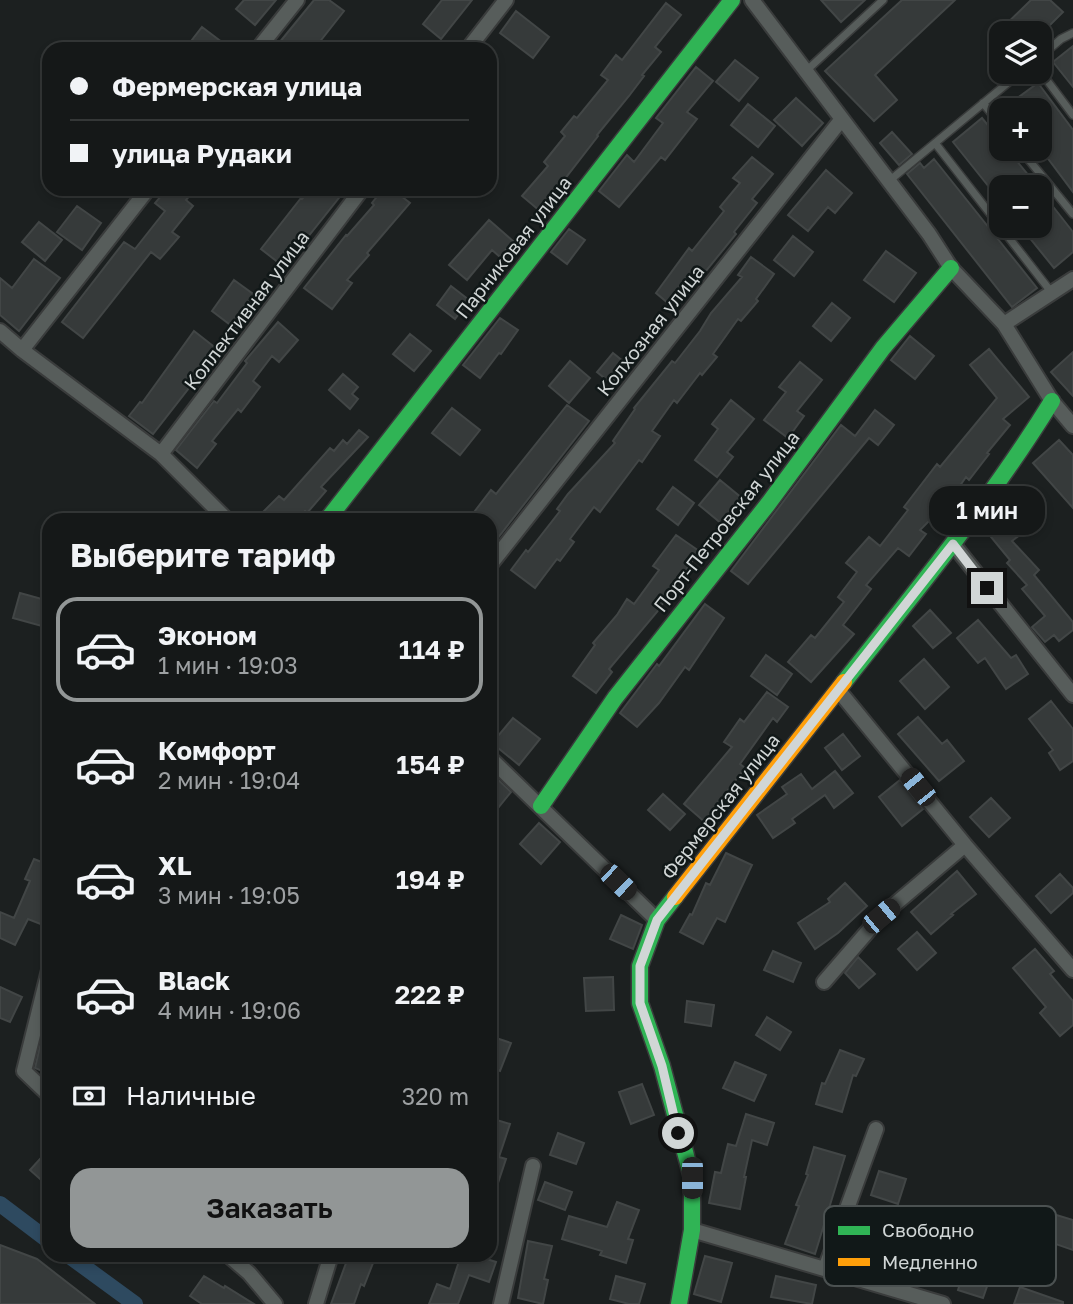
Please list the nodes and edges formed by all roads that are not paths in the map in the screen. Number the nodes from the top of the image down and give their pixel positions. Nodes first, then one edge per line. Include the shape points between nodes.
1 (297, 0) edge
2 (506, 0) edge
3 (732, 0) edge
4 (752, 0) edge
5 (883, 0) edge
6 (1073, 33) edge
7 (264, 42) edge
8 (473, 42) edge
9 (1052, 47) edge
10 (805, 72) junction
11 (1006, 84) edge
12 (1050, 84) edge
13 (983, 103) junction
14 (989, 110) edge
15 (1073, 115) edge
16 (841, 120) junction
17 (935, 143) junction
18 (1030, 161) edge
19 (889, 182) junction
20 (143, 196) edge
21 (357, 196) edge
22 (1073, 214) edge
23 (951, 268) junction
24 (1073, 279) edge
25 (1052, 293) junction
26 (1004, 324) junction
27 (0, 331) edge
28 (22, 351) junction
29 (1052, 401) junction
30 (1073, 426) edge
31 (160, 454) junction
32 (220, 513) edge
33 (332, 513) edge
34 (953, 544) junction
35 (497, 556) edge
36 (839, 691) junction
37 (1073, 695) edge
38 (497, 765) edge
39 (541, 806) junction
40 (965, 845) junction
41 (657, 920) junction
42 (1073, 970) edge
43 (824, 982) dead end
44 (42, 999) edge
45 (42, 1089) edge
46 (876, 1129) dead end
47 (533, 1166) dead end
48 (848, 1206) edge
49 (692, 1230) junction
50 (236, 1262) edge
51 (329, 1262) edge
52 (824, 1269) edge
53 (882, 1286) edge
54 (275, 1304) edge
55 (316, 1304) edge
56 (501, 1304) edge
57 (679, 1304) edge
58 (943, 1304) edge

1 - 7 street
2 - 8 street
3 - 33 street, Парниковая улица
4 - 10 street
5 - 10 lane
6 - 9 lane
10 - 16 street
11 - 13 lane
12 - 15 lane
13 - 14 lane
13 - 17 lane
16 - 19 street
16 - 35 street, Колхозная улица
17 - 19 lane
17 - 25 lane
18 - 22 lane
19 - 23 street
20 - 28 street
21 - 31 street, Коллективная улица
23 - 26 street
23 - 39 street, Порт-Петровская улица via 883,348 768,504 615,698
24 - 25 street
25 - 26 street
26 - 29 street
27 - 28 street
28 - 31 street
29 - 30 street
29 - 34 street, Фермерская улица
31 - 32 street
34 - 36 street, Фермерская улица
34 - 37 street
36 - 40 street
36 - 41 street, Фермерская улица
38 - 39 street
39 - 41 street
40 - 42 street
40 - 43 street via 881,916
41 - 49 street, Фермерская улица via 640,966 640,1003 692,1178
44 - 45 street via 24,1072
46 - 48 street
47 - 56 street
49 - 52 street
49 - 57 street, Фермерская улица
50 - 54 street
51 - 55 street
53 - 58 street

